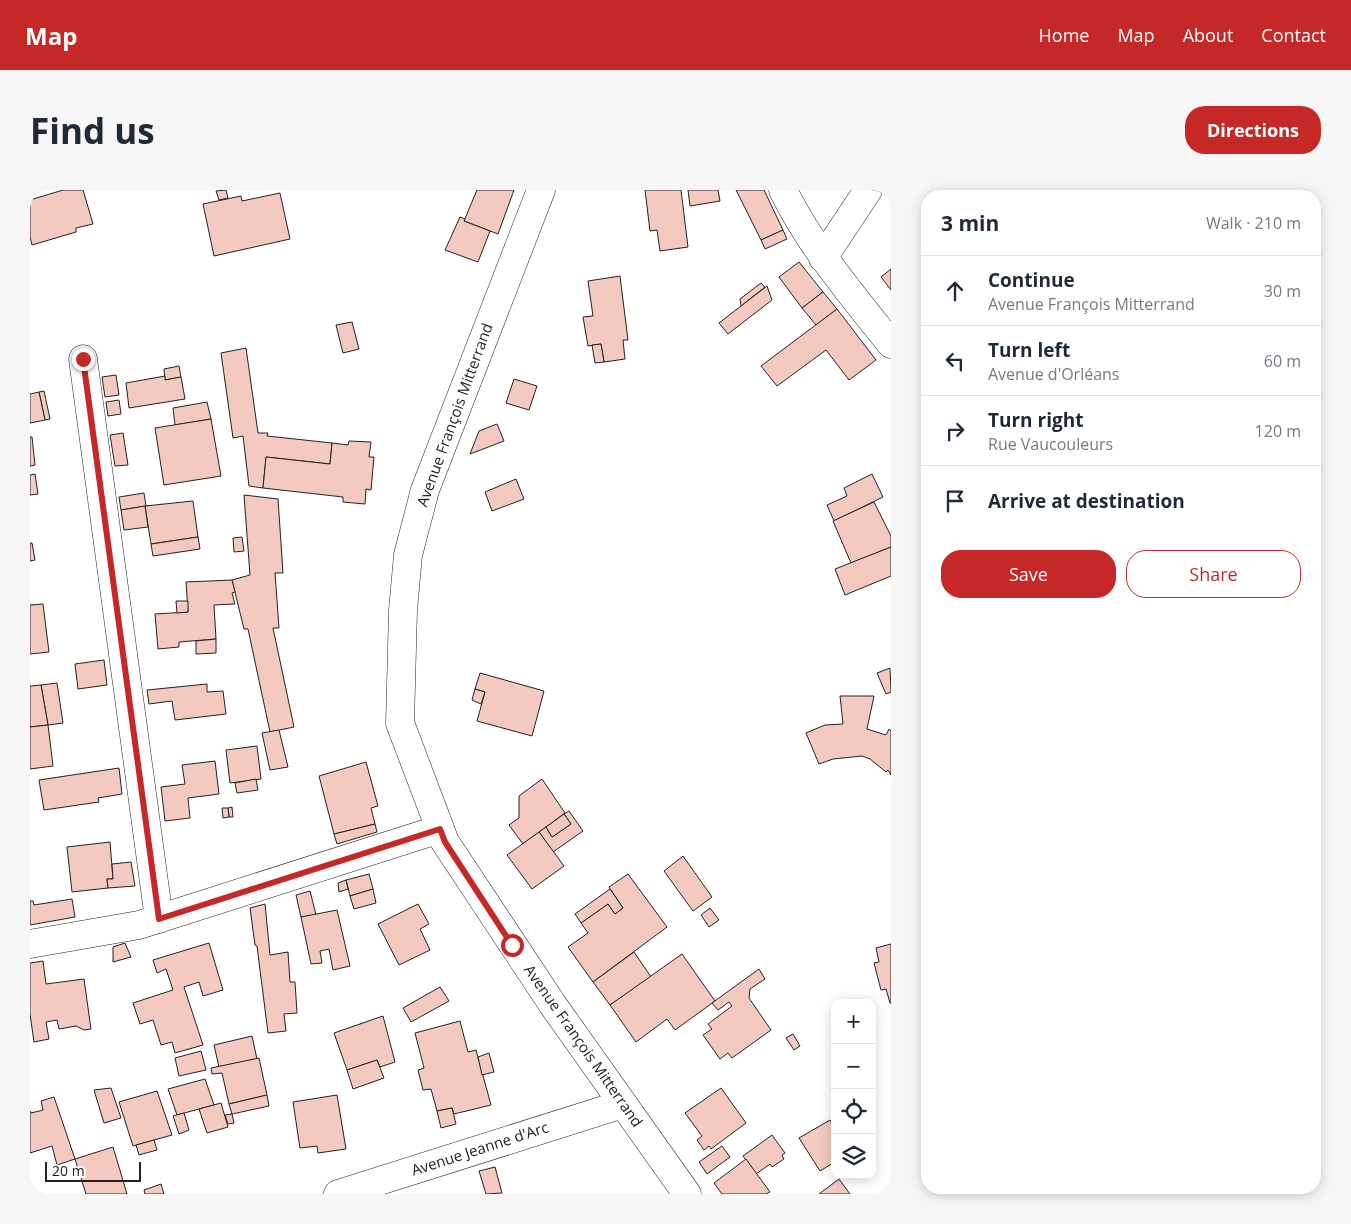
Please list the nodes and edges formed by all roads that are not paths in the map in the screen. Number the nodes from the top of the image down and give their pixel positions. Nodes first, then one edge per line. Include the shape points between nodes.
1 (541, 190) edge
2 (782, 190) edge
3 (868, 190) edge
4 (822, 258) junction
5 (891, 344) edge
6 (83, 359) dead end
7 (440, 829) junction
8 (159, 919) junction
9 (30, 944) edge
10 (623, 1104) junction
11 (338, 1194) edge
12 (687, 1194) edge

1 - 7 street, Avenue François Mitterrand via 425,490 408,554 400,723
2 - 4 street
3 - 4 street
4 - 5 street
6 - 8 street
7 - 8 street
7 - 10 street, Avenue François Mitterrand via 445,842 512,945
8 - 9 street
10 - 11 street, Avenue Jeanne d'Arc
10 - 12 street, Avenue François Mitterrand

